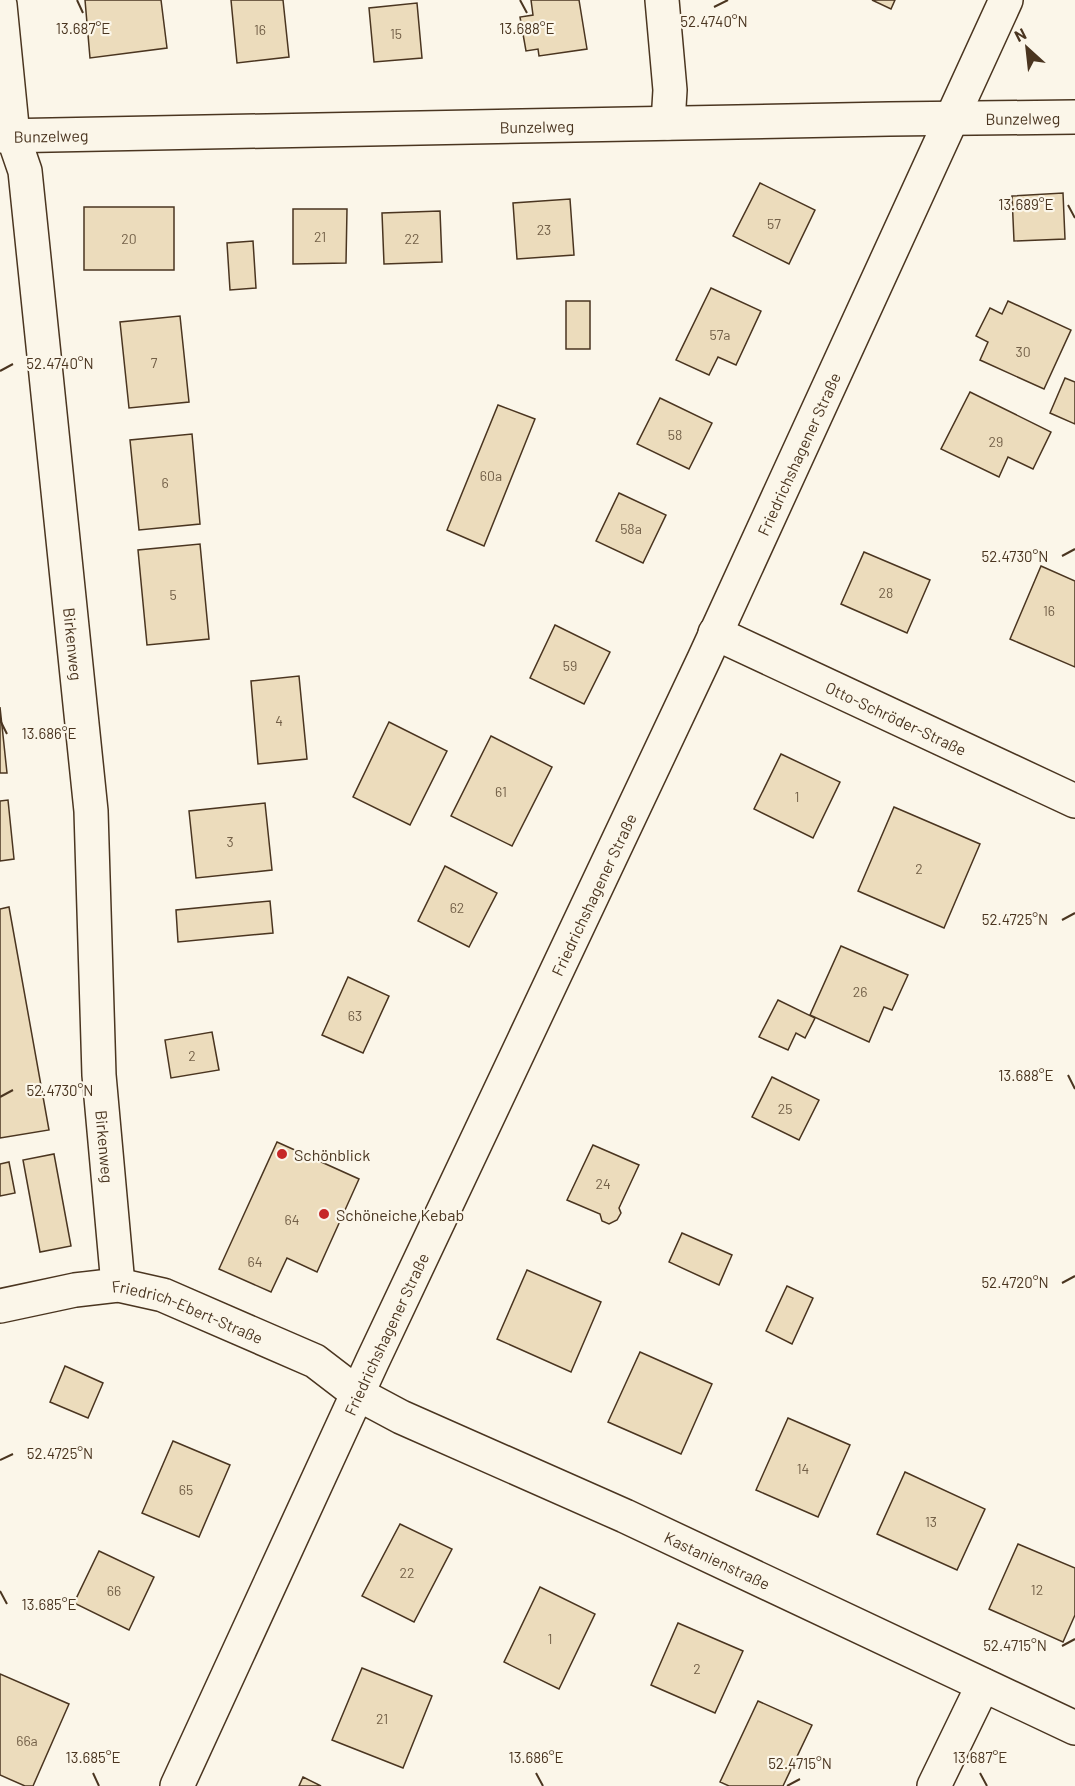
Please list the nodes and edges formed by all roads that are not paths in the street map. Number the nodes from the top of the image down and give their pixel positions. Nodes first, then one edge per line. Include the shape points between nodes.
1 (662, 0) edge
2 (1006, 0) edge
3 (0, 5) edge
4 (1075, 117) edge
5 (950, 119) junction
6 (668, 123) junction
7 (6, 136) edge
8 (716, 633) junction
9 (1075, 801) edge
10 (118, 1285) junction
11 (0, 1306) edge
12 (358, 1394) junction
13 (982, 1685) junction
14 (1075, 1728) edge
15 (177, 1786) edge
16 (934, 1786) edge

1 - 6 street via 670,90
2 - 5 street, Friedrichshagener Straße
3 - 7 street, Birkenweg
4 - 5 street, Bunzelweg
5 - 6 street, Bunzelweg
5 - 8 street, Friedrichshagener Straße
6 - 7 street, Bunzelweg
7 - 10 street, Birkenweg via 25,171 91,811 99,1075
8 - 9 street, Otto-Schröder-Straße
8 - 12 street, Friedrichshagener Straße
10 - 11 street, Friedrich-Ebert-Straße
10 - 12 street, Friedrich-Ebert-Straße via 163,1295 315,1361
12 - 13 street, Kastanienstraße via 401,1418 625,1516
12 - 15 street, Friedrichshagener Straße
13 - 14 street, Kastanienstraße
13 - 16 street

